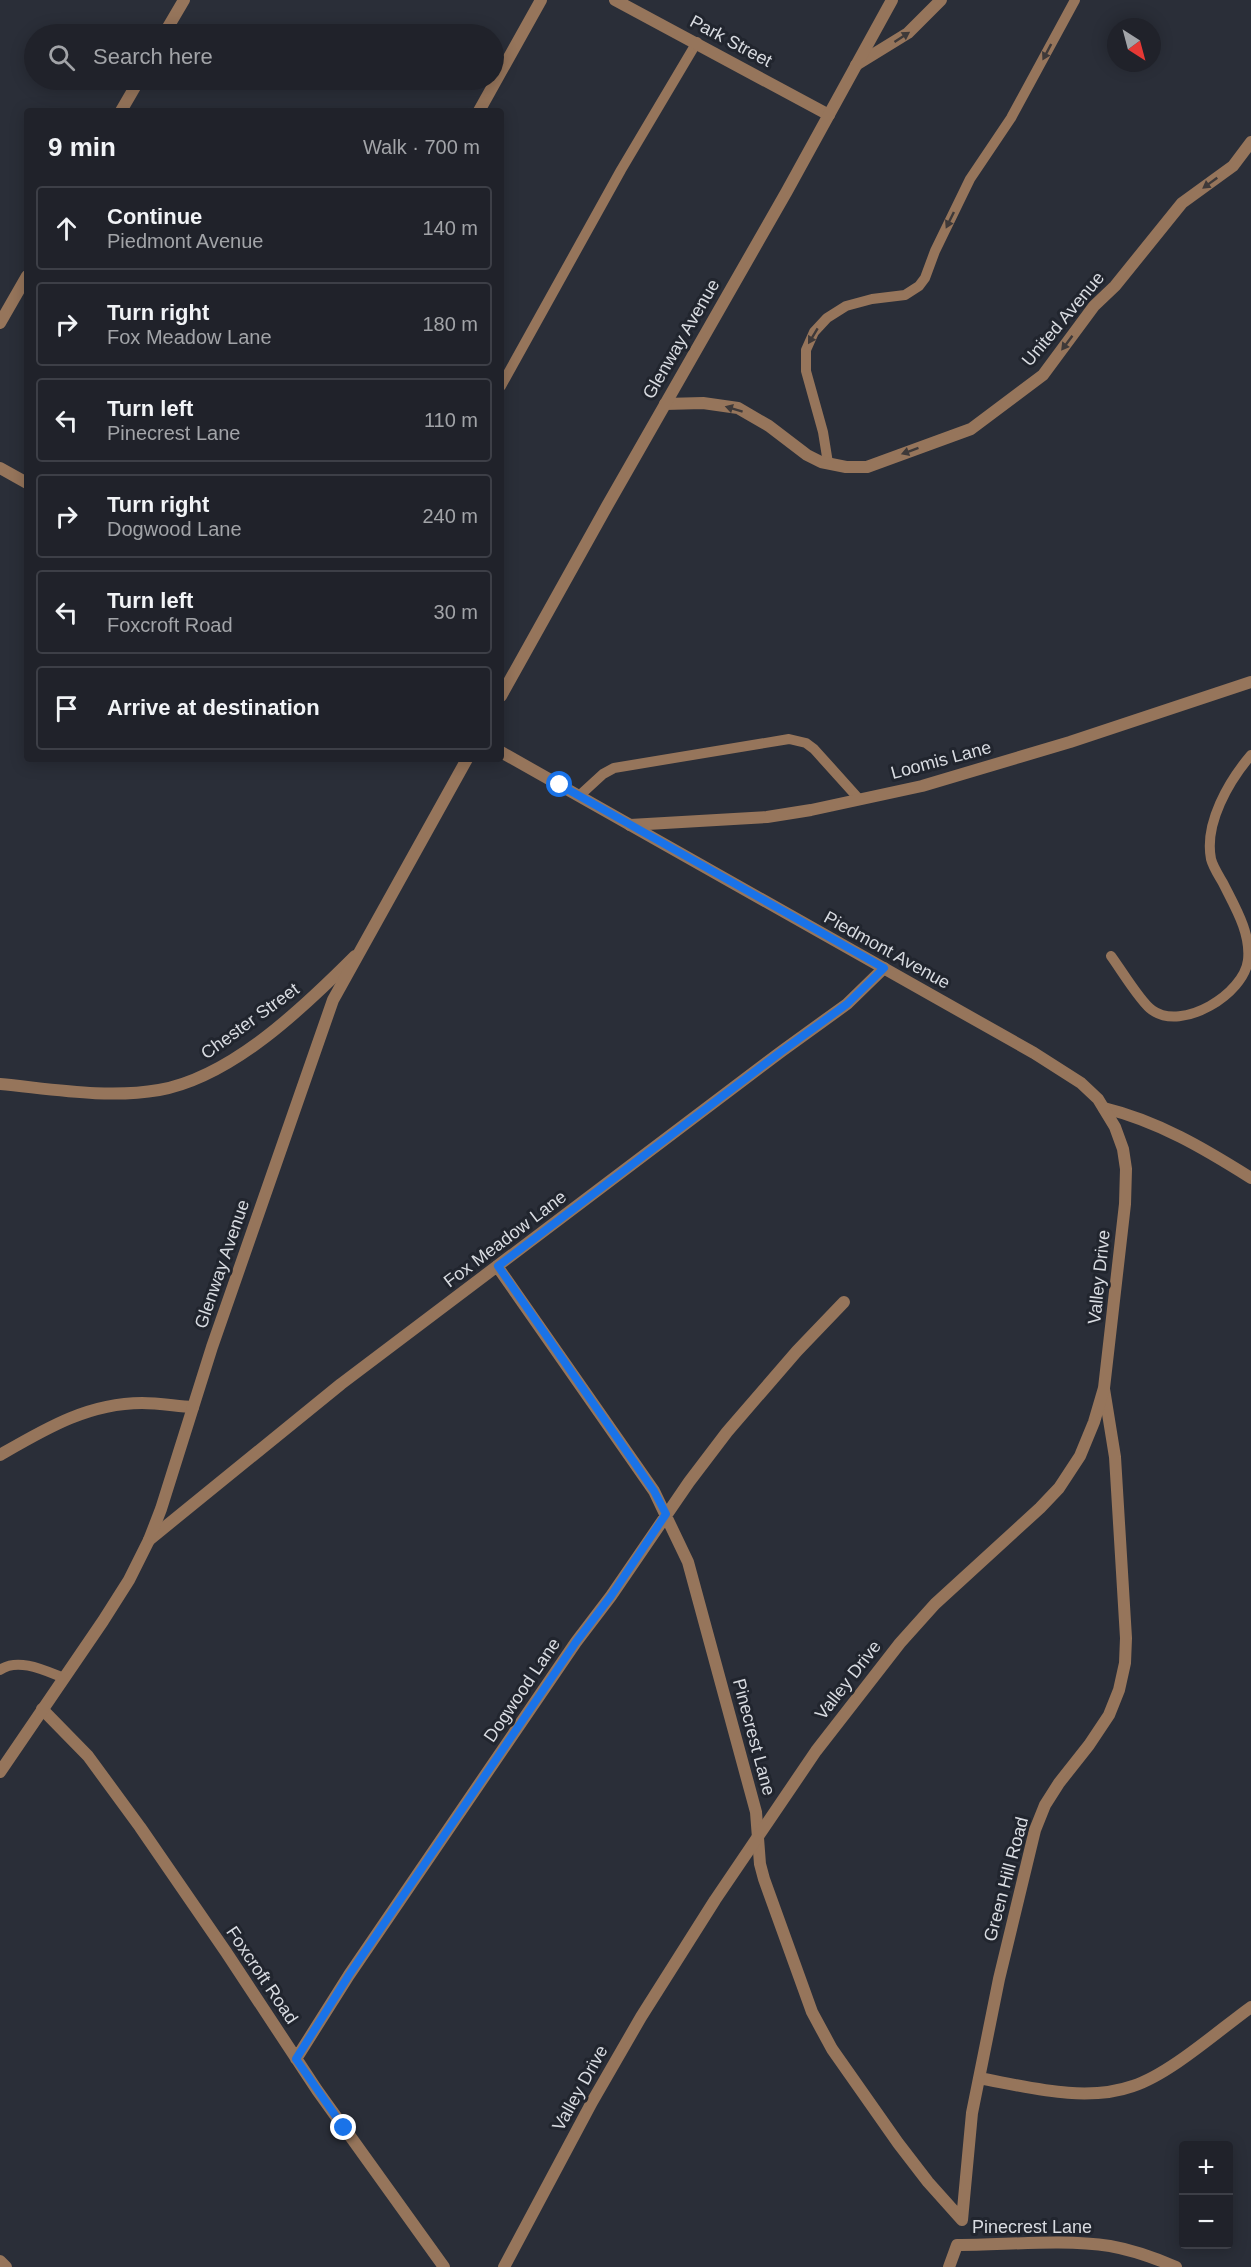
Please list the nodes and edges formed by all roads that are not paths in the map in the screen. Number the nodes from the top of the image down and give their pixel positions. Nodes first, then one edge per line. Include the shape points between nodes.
1 (184, 0) edge
2 (541, 0) edge
3 (615, 0) edge
4 (892, 0) edge
5 (941, 0) edge
6 (1075, 0) edge
7 (170, 24) edge
8 (697, 42) junction
9 (856, 65) junction
10 (504, 66) edge
11 (133, 90) edge
12 (491, 90) edge
13 (123, 108) edge
14 (481, 108) edge
15 (829, 115) junction
16 (1251, 142) edge
17 (24, 281) edge
18 (2, 314) edge
19 (504, 381) edge
20 (665, 404) junction
21 (828, 463) junction
22 (0, 468) edge
23 (24, 481) edge
24 (1251, 682) edge
25 (504, 691) edge
26 (504, 754) edge
27 (1251, 755) edge
28 (465, 762) edge
29 (579, 796) junction
30 (859, 799) junction
31 (630, 825) junction
32 (360, 950) junction
33 (1111, 956) dead end
34 (884, 968) junction
35 (0, 1084) edge
36 (1104, 1108) junction
37 (1251, 1178) edge
38 (498, 1266) junction
39 (844, 1302) dead end
40 (1104, 1388) junction
41 (193, 1407) junction
42 (0, 1455) edge
43 (666, 1514) junction
44 (149, 1540) junction
45 (0, 1670) edge
46 (64, 1678) junction
47 (42, 1709) junction
48 (0, 1772) edge
49 (759, 1835) junction
50 (1251, 2007) edge
51 (296, 2059) junction
52 (979, 2078) junction
53 (962, 2220) joint
54 (0, 2261) edge
55 (6, 2267) edge
56 (444, 2267) edge
57 (504, 2267) edge
58 (949, 2267) edge
59 (1176, 2267) edge

1 - 7 street
2 - 10 street
3 - 8 street, Park Street
4 - 9 street, Glenway Avenue
9 -> 5 street via 908,33
6 -> 21 lane via 1011,118 970,178 919,286 905,295 846,306 814,332 806,350 806,371
8 - 15 street, Park Street
8 - 19 lane
9 - 15 street, Glenway Avenue
11 - 13 street
12 - 14 street
15 - 20 street, Glenway Avenue
16 -> 21 street, United Avenue via 1233,166 1182,203 1094,306 1043,375 996,412 971,429 867,467
17 - 18 street
21 -> 20 street, United Avenue via 807,455 738,408 703,403
20 - 25 street, Glenway Avenue
22 - 23 street
24 - 30 street, Loomis Lane via 1070,742 922,786
26 - 29 street, Piedmont Avenue
27 - 33 lane via 1224,793 1212,835 1211,858 1246,935 1249,951 1239,982 1227,994 1190,1015 1161,1015 1150,1010
28 - 32 street, Glenway Avenue
29 - 30 lane via 614,768 789,739 814,749
29 - 31 street, Piedmont Avenue
30 - 31 street, Loomis Lane via 767,816
31 - 34 street, Piedmont Avenue
32 - 35 street, Chester Street via 312,999 255,1044 221,1067 175,1087 114,1094
32 - 41 street, Glenway Avenue via 329,1011
34 - 36 street, Piedmont Avenue via 1034,1053 1081,1083
34 - 38 street, Fox Meadow Lane via 847,1004
36 - 37 street via 1150,1122
36 - 40 street, Valley Drive via 1123,1149 1126,1169
38 - 43 street, Pinecrest Lane
38 - 44 street, Fox Meadow Lane via 341,1384
39 - 43 street, Dogwood Lane via 759,1393
40 - 49 street, Valley Drive via 1080,1456 1059,1488 935,1604 900,1643 816,1751
40 - 52 street, Green Hill Road via 1115,1457 1125,1663 1109,1715 1059,1783 1035,1830
41 - 42 street via 141,1403 106,1407 59,1421
41 - 44 street, Glenway Avenue
43 - 49 street, Pinecrest Lane via 687,1562 708,1630
43 - 51 street, Dogwood Lane via 349,1975
44 - 46 street, Glenway Avenue via 129,1580
45 - 46 lane via 16,1664
46 - 47 street, Glenway Avenue
47 - 48 street, Glenway Avenue
47 - 51 street, Foxcroft Road via 88,1756 140,1827
49 - 53 street, Pinecrest Lane via 764,1880 812,2012 832,2049 897,2143
49 - 57 street, Valley Drive via 641,2017
50 - 52 street via 1150,2079 1133,2086 1074,2093
51 - 56 street, Foxcroft Road
52 - 53 street, Green Hill Road
54 - 55 street
58 - 59 street, Pinecrest Lane via 957,2245 1075,2243 1146,2254

